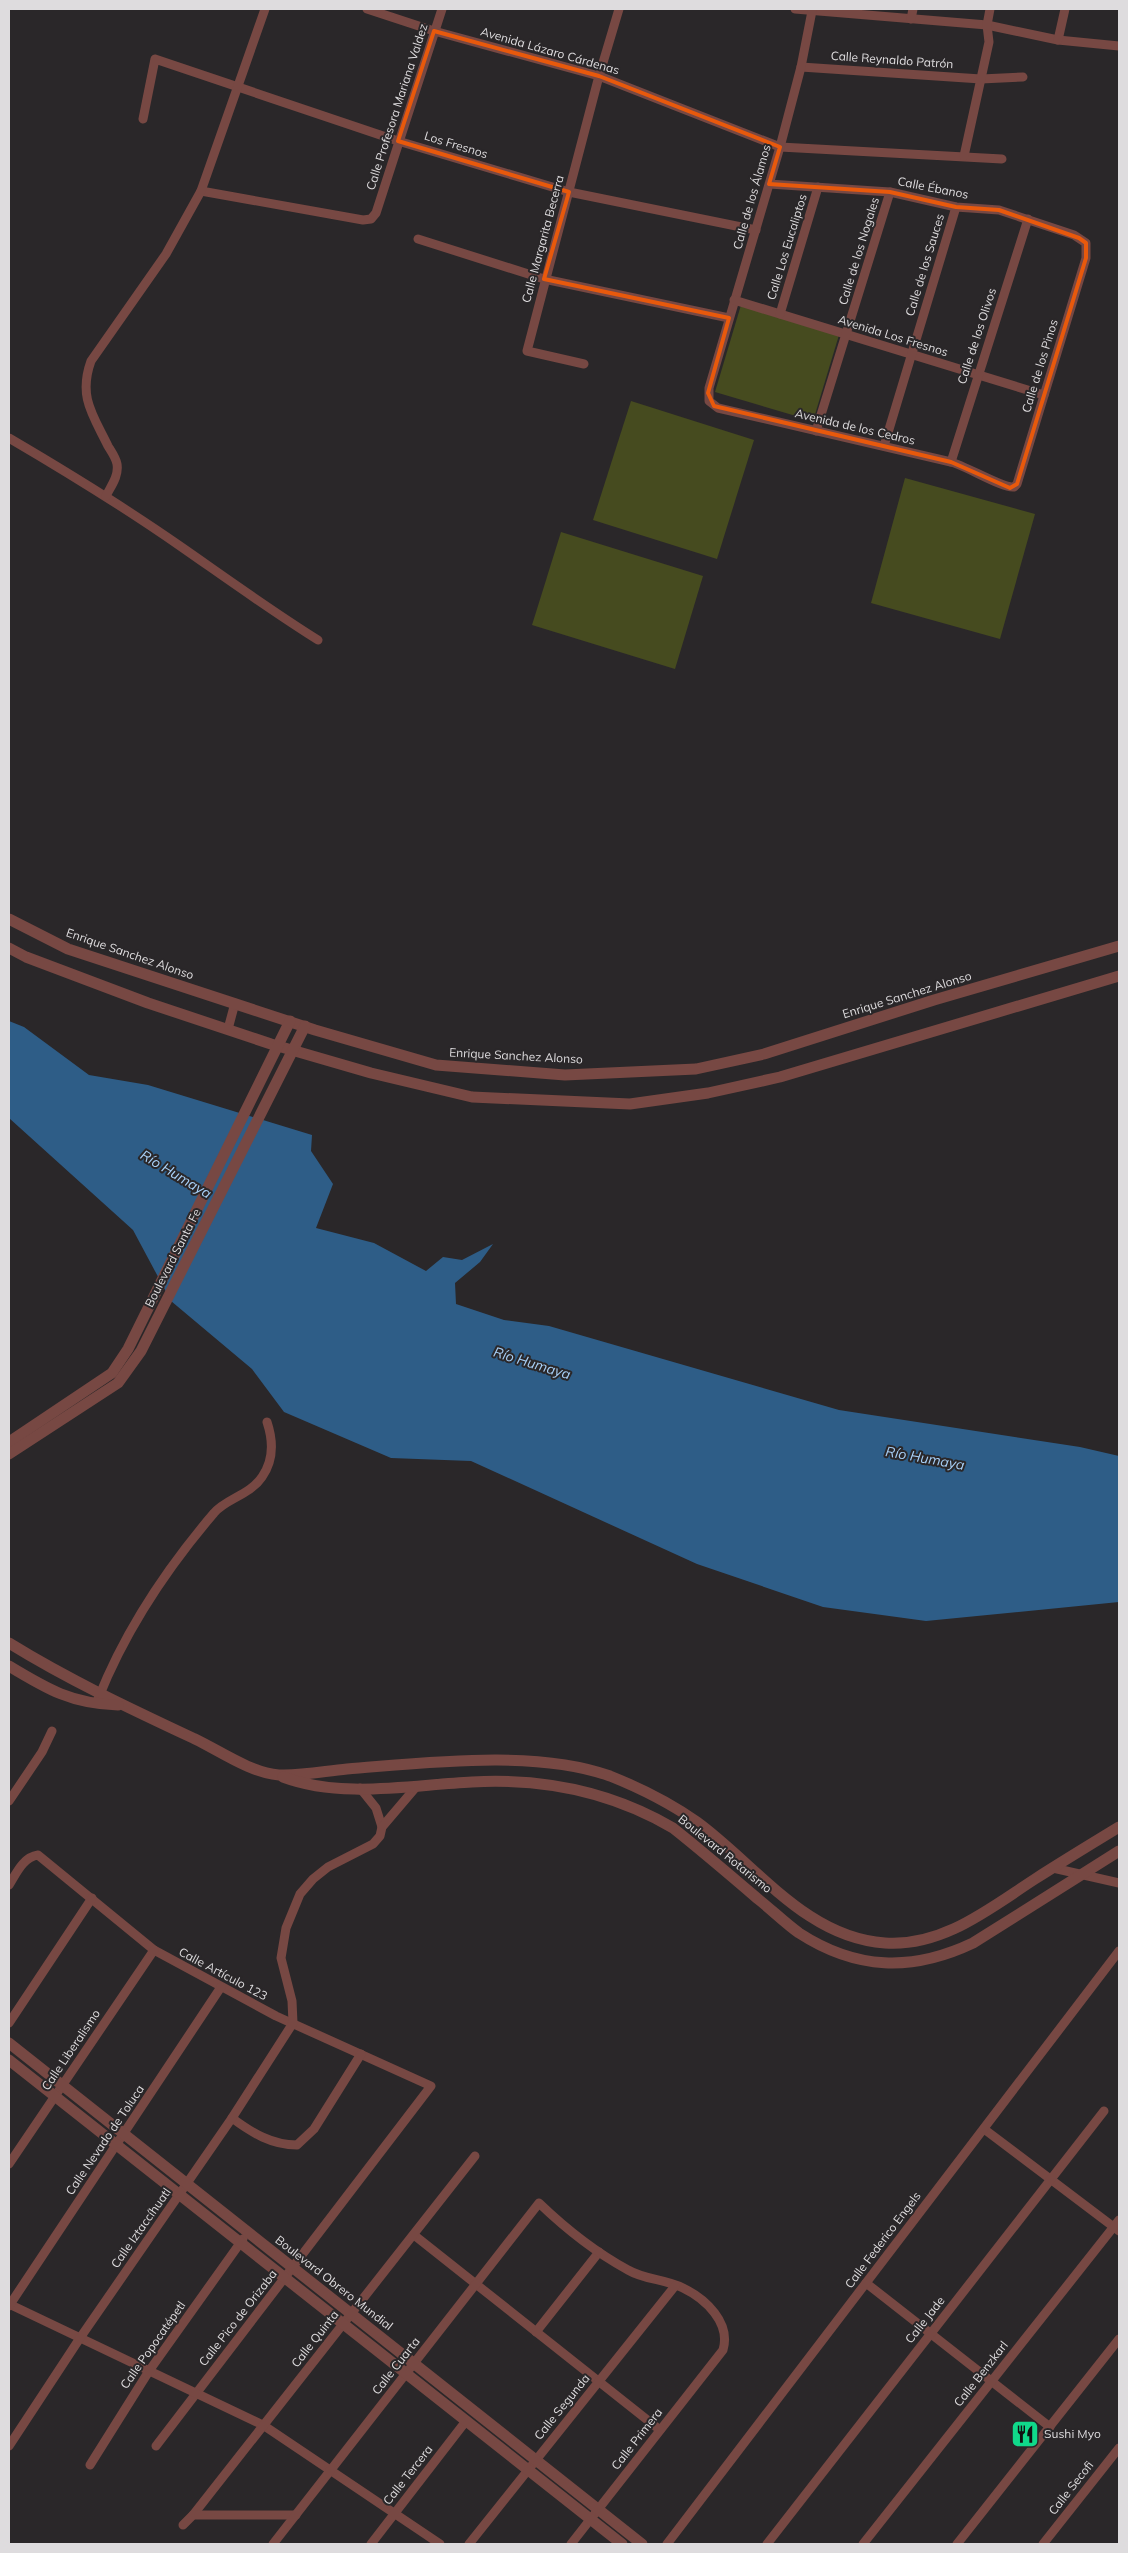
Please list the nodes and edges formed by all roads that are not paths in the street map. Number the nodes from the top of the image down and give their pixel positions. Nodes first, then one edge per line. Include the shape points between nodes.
1 (265, 9) edge
2 (367, 9) edge
3 (442, 9) edge
4 (620, 9) edge
5 (795, 9) edge
6 (913, 9) edge
7 (990, 9) edge
8 (1065, 9) edge
9 (812, 11) junction
10 (840, 11) edge
11 (911, 19) junction
12 (987, 25) junction
13 (434, 31) junction
14 (1058, 40) junction
15 (1119, 46) edge
16 (801, 67) junction
17 (598, 76) junction
18 (1023, 77) dead end
19 (981, 79) junction
20 (238, 86) junction
21 (143, 119) dead end
22 (398, 141) junction
23 (780, 147) junction
24 (964, 156) junction
25 (1002, 159) dead end
26 (769, 184) junction
27 (818, 187) junction
28 (201, 191) junction
29 (569, 192) junction
30 (890, 192) junction
31 (956, 207) junction
32 (1028, 219) junction
33 (756, 230) junction
34 (418, 240) dead end
35 (1086, 243) joint
36 (544, 279) junction
37 (734, 300) junction
38 (780, 314) junction
39 (730, 318) junction
40 (846, 335) junction
41 (911, 355) junction
42 (584, 364) dead end
43 (978, 376) junction
44 (709, 388) joint
45 (1044, 395) junction
46 (816, 431) junction
47 (9, 438) edge
48 (884, 446) junction
49 (951, 462) junction
50 (1006, 487) joint
51 (106, 496) junction
52 (318, 640) dead end
53 (9, 919) edge
54 (1119, 946) edge
55 (9, 948) edge
56 (1119, 976) edge
57 (235, 1003) junction
58 (290, 1021) junction
59 (305, 1026) junction
60 (228, 1029) junction
61 (278, 1046) junction
62 (294, 1051) junction
63 (267, 1422) dead end
64 (9, 1442) edge
65 (9, 1454) edge
66 (9, 1643) edge
67 (9, 1666) edge
68 (99, 1699) junction
69 (52, 1731) dead end
70 (276, 1775) junction
71 (416, 1787) junction
72 (360, 1788) junction
73 (9, 1801) edge
74 (382, 1826) junction
75 (1116, 1833) edge
76 (1119, 1851) edge
77 (1053, 1868) junction
78 (1080, 1874) junction
79 (1119, 1883) edge
80 (9, 1885) edge
81 (92, 1898) junction
82 (154, 1950) junction
83 (1119, 1951) edge
84 (221, 1987) junction
85 (9, 2022) edge
86 (293, 2023) junction
87 (9, 2043) edge
88 (361, 2054) junction
89 (9, 2060) edge
90 (61, 2086) junction
91 (431, 2086) joint
92 (54, 2097) junction
93 (1104, 2111) dead end
94 (232, 2118) junction
95 (984, 2129) junction
96 (123, 2135) junction
97 (116, 2146) junction
98 (475, 2156) dead end
99 (9, 2164) edge
100 (1052, 2178) junction
101 (187, 2185) junction
102 (179, 2196) junction
103 (1117, 2226) edge
104 (248, 2232) junction
105 (414, 2235) junction
106 (240, 2242) junction
107 (599, 2252) junction
108 (288, 2273) junction
109 (866, 2283) junction
110 (476, 2284) junction
111 (675, 2286) junction
112 (9, 2305) edge
113 (351, 2314) junction
114 (343, 2324) junction
115 (536, 2332) junction
116 (930, 2334) junction
117 (80, 2338) junction
118 (1119, 2339) edge
119 (414, 2363) junction
120 (149, 2371) junction
121 (406, 2373) junction
122 (599, 2381) junction
123 (992, 2382) junction
124 (196, 2393) junction
125 (466, 2421) junction
126 (262, 2426) junction
127 (1050, 2427) junction
128 (660, 2430) junction
129 (9, 2446) edge
130 (156, 2446) dead end
131 (1119, 2448) edge
132 (536, 2460) junction
133 (90, 2465) dead end
134 (528, 2470) junction
135 (330, 2471) junction
136 (598, 2509) junction
137 (395, 2514) junction
138 (193, 2515) junction
139 (296, 2515) junction
140 (590, 2519) junction
141 (183, 2525) dead end
142 (273, 2544) edge
143 (371, 2544) edge
144 (440, 2544) edge
145 (469, 2544) edge
146 (571, 2544) edge
147 (622, 2544) edge
148 (642, 2544) edge
149 (667, 2544) edge
150 (767, 2544) edge
151 (863, 2544) edge
152 (957, 2544) edge
153 (1043, 2544) edge

1 - 20 street
2 - 13 street, Avenida Lázaro Cárdenas
3 - 13 street, Calle Profesora Mariana Valdez
4 - 17 street, Calle Margarita Becerra
5 - 9 street
6 - 11 street
7 - 12 street
8 - 14 street
9 - 10 street
9 - 16 street, Calle de los Álamos
10 - 11 street
11 - 12 street
12 - 14 street
12 - 19 street via 989,42
13 - 17 street, Avenida Lázaro Cárdenas
13 - 22 street, Calle Profesora Mariana Valdez
14 - 15 street
16 - 19 street, Calle Reynaldo Patrón
16 - 23 street, Calle de los Álamos
17 - 23 street, Avenida Lázaro Cárdenas
17 - 29 street, Calle Margarita Becerra
18 - 19 street, Calle Reynaldo Patrón
19 - 24 street
20 - 21 street, Los Fresnos via 155,59
20 - 22 street, Los Fresnos
20 - 28 street
22 - 28 street, Calle Profesora Mariana Valdez via 376,213 371,219
22 - 29 street, Los Fresnos
23 - 24 street, Avenida Lázaro Cárdenas
23 - 26 street, Calle de los Álamos
24 - 25 street, Avenida Lázaro Cárdenas
26 - 27 street, Calle Ébanos
26 - 33 street, Calle de los Álamos
27 - 30 street, Calle Ébanos
27 - 38 street, Calle Los Eucaliptos
28 - 51 street via 176,238 91,362 87,373 84,387 88,404 117,463 116,478
29 - 33 street, Los Fresnos
29 - 36 street, Calle Margarita Becerra
30 - 31 street, Calle Ébanos
30 - 40 street, Calle de los Nogales
31 - 32 street, Calle Ébanos via 999,210
31 - 41 street, Calle de los Sauces
32 - 35 street, Calle Ébanos via 1074,235
32 - 43 street, Calle de los Olivos
33 - 37 street, Calle de los Álamos
34 - 36 street
35 - 45 street, Calle de los Pinos via 1086,258
36 - 39 street
36 - 42 street, Calle Margarita Becerra via 527,351
37 - 38 street, Avenida Los Fresnos
37 - 39 street, Calle de los Álamos
38 - 40 street, Avenida Los Fresnos
39 - 44 street, Calle de los Álamos
40 - 41 street, Avenida Los Fresnos
40 - 46 street, Calle de los Nogales
41 - 43 street, Avenida Los Fresnos
41 - 48 street, Calle de los Sauces
43 - 45 street, Avenida Los Fresnos
43 - 49 street, Calle de los Olivos
44 - 46 street, Avenida de los Cedros via 709,401 718,408
45 - 50 street, Calle de los Pinos via 1017,484
46 - 48 street, Avenida de los Cedros
47 - 51 street
48 - 49 street, Avenida de los Cedros
49 - 50 street, Avenida de los Cedros via 966,466
51 - 52 street via 257,602
53 - 57 street, Enrique Sanchez Alonso via 68,949
54 - 59 street, Enrique Sanchez Alonso via 764,1054 696,1070 565,1075 436,1065
55 - 60 street via 26,958
56 - 62 street via 780,1077 708,1093 630,1104 472,1097
57 - 58 street, Enrique Sanchez Alonso
57 - 60 street
58 - 59 street, Enrique Sanchez Alonso
58 - 61 street, Boulevard Santa Fe
59 - 62 street, Boulevard Santa Fe
60 - 61 street
61 - 62 street
61 - 64 street, Boulevard Santa Fe via 128,1348 112,1373
62 - 65 street, Boulevard Santa Fe via 128,1372 118,1383
63 - 68 street via 272,1438 270,1458 262,1477 243,1496 216,1510 148,1600
66 - 68 street
67 - 68 street via 68,1698
68 - 70 street, Boulevard Rotarismo via 120,1705
69 - 73 street
70 - 72 street, Boulevard Rotarismo via 320,1787
70 - 77 street via 474,1762 532,1761 579,1767 635,1787 698,1823 778,1893 823,1923 850,1936 886,1943 924,1939 963,1925
71 - 72 street, Boulevard Rotarismo
71 - 74 street
71 - 78 street, Boulevard Rotarismo via 536,1781 608,1797 650,1814 673,1828 798,1932 837,1954 875,1963 914,1962 951,1954
72 - 74 street via 376,1808
74 - 86 street via 380,1836 372,1844 312,1879 291,1911 281,1958 292,2001
75 - 77 street
76 - 78 street, Boulevard Rotarismo
77 - 78 street
78 - 79 street
80 - 81 street, Calle Artículo 123 via 25,1860 38,1855
81 - 82 street, Calle Artículo 123
81 - 85 street
82 - 84 street, Calle Artículo 123
82 - 90 street, Calle Liberalismo
83 - 95 street, Calle Federico Engels
84 - 86 street, Calle Artículo 123
84 - 96 street, Calle Nevado de Toluca
86 - 88 street, Calle Artículo 123
86 - 94 street, Calle Iztaccíhuatl
87 - 90 street, Boulevard Obrero Mundial
88 - 91 street, Calle Artículo 123
88 - 94 street via 314,2129 297,2145 264,2138
89 - 92 street, Boulevard Obrero Mundial
90 - 92 street, Calle Liberalismo
90 - 96 street, Boulevard Obrero Mundial
91 - 108 street, Calle Pico de Orizaba
92 - 97 street, Boulevard Obrero Mundial
92 - 99 street, Calle Liberalismo
93 - 100 street, Calle Jade
94 - 101 street, Calle Iztaccíhuatl
95 - 100 street
95 - 109 street, Calle Federico Engels
96 - 97 street, Calle Nevado de Toluca
96 - 101 street, Boulevard Obrero Mundial
97 - 102 street, Boulevard Obrero Mundial
97 - 112 street, Calle Nevado de Toluca
98 - 105 street, Calle Quinta
100 - 103 street
100 - 116 street, Calle Jade
101 - 102 street, Calle Iztaccíhuatl
101 - 104 street, Boulevard Obrero Mundial
102 - 106 street, Boulevard Obrero Mundial
102 - 117 street, Calle Iztaccíhuatl
103 - 123 street, Calle Benzkarl
104 - 106 street, Calle Popocatépetl
104 - 108 street, Boulevard Obrero Mundial
105 - 110 street
105 - 113 street, Calle Quinta
106 - 108 street, Boulevard Obrero Mundial
106 - 120 street, Calle Popocatépetl
107 - 110 street, Calle Cuarta via 539,2204
107 - 111 street via 641,2277
107 - 115 street
108 - 113 street, Boulevard Obrero Mundial
108 - 114 street, Boulevard Obrero Mundial
108 - 124 street, Calle Pico de Orizaba
109 - 116 street
109 - 149 street, Calle Federico Engels
110 - 115 street
110 - 119 street, Calle Cuarta
111 - 122 street, Calle Segunda
111 - 128 street, Calle Primera via 705,2303 726,2333 723,2350
112 - 117 street
113 - 114 street, Calle Quinta
113 - 119 street, Boulevard Obrero Mundial
114 - 121 street, Boulevard Obrero Mundial
114 - 126 street, Calle Quinta
115 - 122 street
116 - 123 street
116 - 150 street, Calle Jade
117 - 120 street
117 - 129 street, Calle Iztaccíhuatl
118 - 127 street
119 - 121 street, Calle Cuarta
119 - 132 street, Boulevard Obrero Mundial
120 - 124 street
120 - 133 street, Calle Popocatépetl
121 - 125 street, Boulevard Obrero Mundial
121 - 135 street, Calle Cuarta
122 - 128 street
122 - 132 street, Calle Segunda
123 - 127 street
123 - 151 street, Calle Benzkarl
124 - 126 street
124 - 130 street, Calle Pico de Orizaba
125 - 134 street, Boulevard Obrero Mundial
125 - 137 street, Calle Tercera
126 - 135 street
126 - 138 street, Calle Quinta
127 - 152 street
128 - 136 street, Calle Primera
131 - 153 street, Calle Secofi
132 - 134 street, Calle Segunda
132 - 136 street, Boulevard Obrero Mundial
134 - 140 street, Boulevard Obrero Mundial
134 - 145 street, Calle Segunda
135 - 137 street
135 - 139 street, Calle Cuarta
136 - 140 street, Calle Primera
136 - 148 street, Boulevard Obrero Mundial
137 - 143 street, Calle Tercera
137 - 144 street
138 - 139 street
138 - 141 street, Calle Quinta
139 - 142 street, Calle Cuarta
140 - 146 street, Calle Primera
140 - 147 street, Boulevard Obrero Mundial

